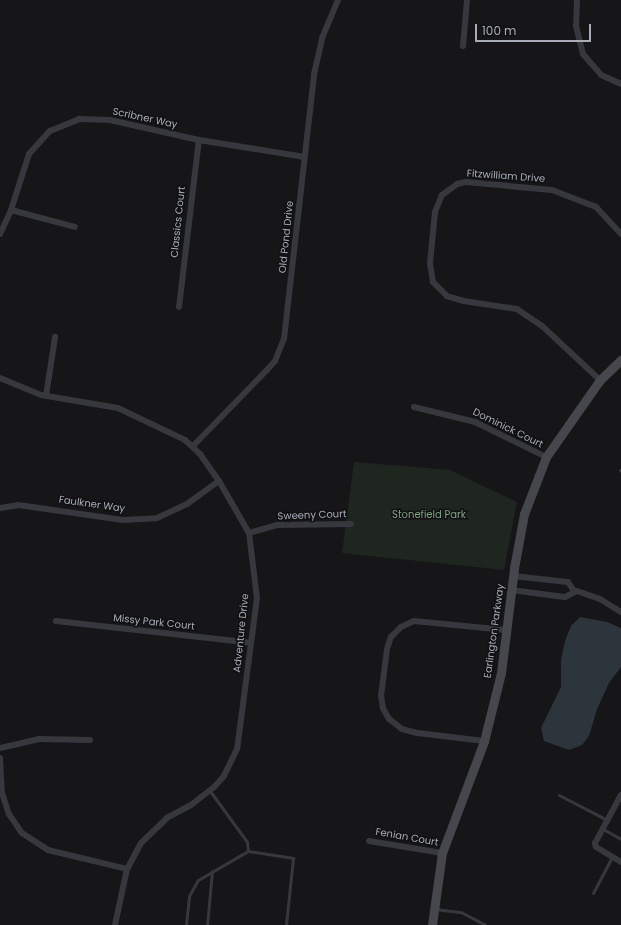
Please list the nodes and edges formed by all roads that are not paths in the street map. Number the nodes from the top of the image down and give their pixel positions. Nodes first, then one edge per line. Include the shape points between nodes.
1 (338, 0) edge
2 (467, 0) edge
3 (577, 0) edge
4 (463, 46) dead end
5 (621, 84) edge
6 (199, 140) junction
7 (305, 157) junction
8 (12, 210) junction
9 (75, 227) dead end
10 (0, 234) edge
11 (621, 234) edge
12 (179, 307) dead end
13 (55, 338) dead end
14 (621, 360) edge
15 (0, 378) edge
16 (600, 380) junction
17 (46, 396) junction
18 (414, 407) dead end
19 (192, 446) junction
20 (546, 457) junction
21 (219, 481) junction
22 (0, 508) edge
23 (352, 524) dead end
24 (249, 533) junction
25 (513, 576) junction
26 (511, 590) junction
27 (574, 591) junction
28 (621, 612) edge
29 (56, 621) dead end
30 (506, 630) junction
31 (251, 643) junction
32 (90, 740) dead end
33 (484, 741) junction
34 (0, 748) edge
35 (0, 758) edge
36 (210, 790) junction
37 (559, 795) dead end
38 (621, 795) edge
39 (619, 803) edge
40 (607, 820) junction
41 (602, 829) junction
42 (621, 839) edge
43 (369, 841) dead end
44 (248, 851) junction
45 (442, 853) junction
46 (612, 858) junction
47 (621, 862) edge
48 (127, 869) junction
49 (212, 871) junction
50 (593, 893) dead end
51 (434, 909) junction
52 (115, 925) edge
53 (186, 925) edge
54 (207, 925) edge
55 (286, 925) edge
56 (432, 925) edge
57 (485, 925) edge

1 - 7 street, Old Pond Drive via 317,55
2 - 4 street
3 - 5 street via 576,26 583,54 601,75
6 - 7 street, Scribner Way
6 - 8 street, Scribner Way via 110,120 79,119 50,131 29,154
6 - 12 street, Classics Court
7 - 19 street, Old Pond Drive via 286,328 280,351 267,370
8 - 9 street
8 - 10 street, Scribner Way
11 - 16 street, Fitzwilliam Drive via 596,207 552,190 475,182 457,184 442,195 435,212 430,263 433,282 447,296 523,312 542,326
13 - 17 street
14 - 16 street, Earlington Parkway
15 - 17 street, Adventure Drive
16 - 20 street, Earlington Parkway
17 - 19 street, Adventure Drive via 118,408 185,440
18 - 20 street, Dominick Court via 475,422
19 - 21 street, Adventure Drive
20 - 25 street, Earlington Parkway via 524,514
21 - 22 street, Faulkner Way via 187,504 156,518 123,520 18,505
21 - 24 street, Adventure Drive
23 - 24 street, Sweeny Court via 278,525
24 - 31 street, Adventure Drive via 256,598
25 - 26 street, Earlington Parkway
25 - 27 street via 568,582
26 - 27 street via 565,597
26 - 30 street, Earlington Parkway
27 - 28 street via 600,599
29 - 31 street, Missy Park Court
30 - 33 street, Earlington Parkway via 501,673
30 - 33 street via 414,621 401,627 391,637 387,649 381,696 383,708 389,719 402,729 417,733
31 - 36 street, Adventure Drive via 237,749 224,776
32 - 34 street via 38,739
33 - 45 street, Earlington Parkway
35 - 48 street via 2,793 9,814 22,833 48,850
36 - 44 lane via 247,842
36 - 48 street, Adventure Drive via 154,828 141,843
37 - 40 lane
38 - 39 street
39 - 40 street
40 - 41 street
41 - 42 lane
41 - 46 street via 595,843 596,847
43 - 45 street, Fenian Court
44 - 49 lane
44 - 55 lane via 293,858
45 - 51 street, Earlington Parkway
46 - 47 street
46 - 50 lane
48 - 52 street, Adventure Drive
49 - 53 lane via 192,886
49 - 54 lane
51 - 56 street, Earlington Parkway
51 - 57 lane via 461,912

